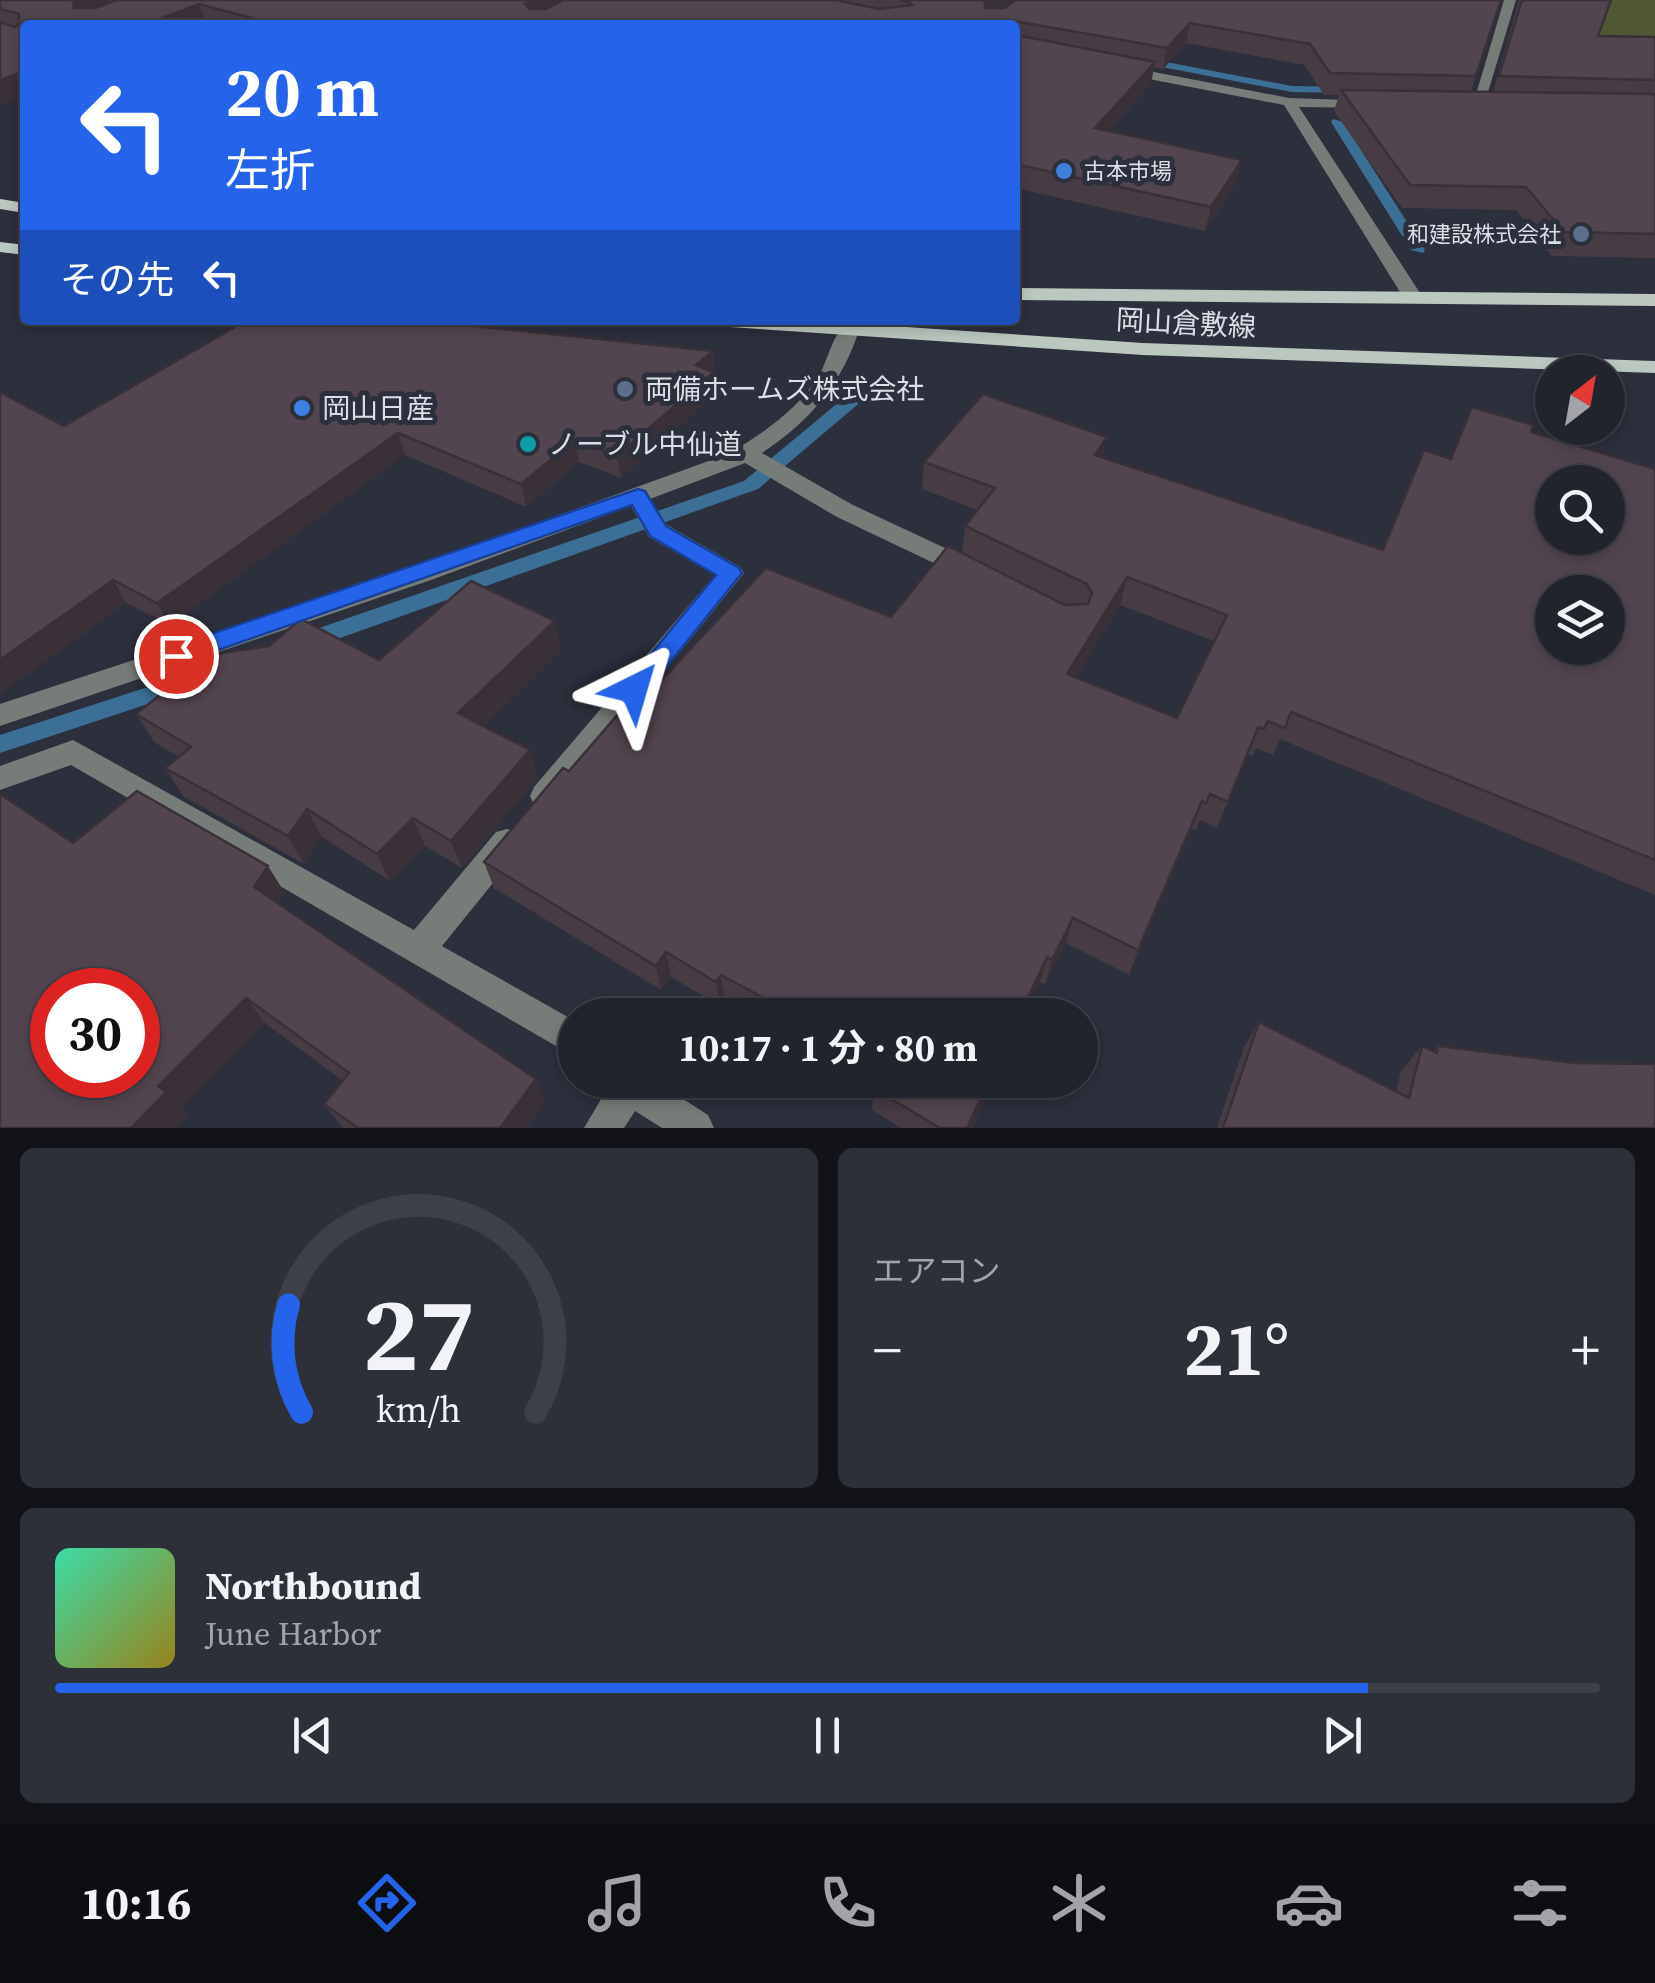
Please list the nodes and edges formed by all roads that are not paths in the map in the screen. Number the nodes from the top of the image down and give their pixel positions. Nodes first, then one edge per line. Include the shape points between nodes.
1 (1508, 6) edge
2 (1490, 10) edge
3 (1113, 68) edge
4 (1289, 102) junction
5 (1383, 104) edge
6 (1458, 105) edge
7 (1477, 106) junction
8 (1496, 106) edge
9 (1020, 294) edge
10 (1412, 296) junction
11 (1655, 300) edge
12 (782, 325) edge
13 (849, 330) junction
14 (1655, 367) edge
15 (763, 465) junction
16 (648, 513) junction
17 (991, 582) edge
18 (0, 714) edge
19 (0, 778) edge
20 (418, 950) junction
21 (558, 1030) edge
22 (618, 1098) edge
23 (647, 1098) edge
24 (603, 1128) edge
25 (695, 1128) edge

1 - 2 street
1 - 7 street
3 - 4 street
4 - 5 street
4 - 10 street
6 - 7 street
7 - 8 street
9 - 10 main road, 岡山倉敷線
10 - 11 main road, 岡山倉敷線
12 - 13 main road, 岡山倉敷線
13 - 14 main road, 岡山倉敷線 via 1143,349
13 - 15 street via 840,363 771,440
15 - 16 street
15 - 17 street
16 - 18 street via 422,574
16 - 20 street via 731,573
19 - 20 street via 73,752
20 - 21 street
22 - 24 street
23 - 25 street

